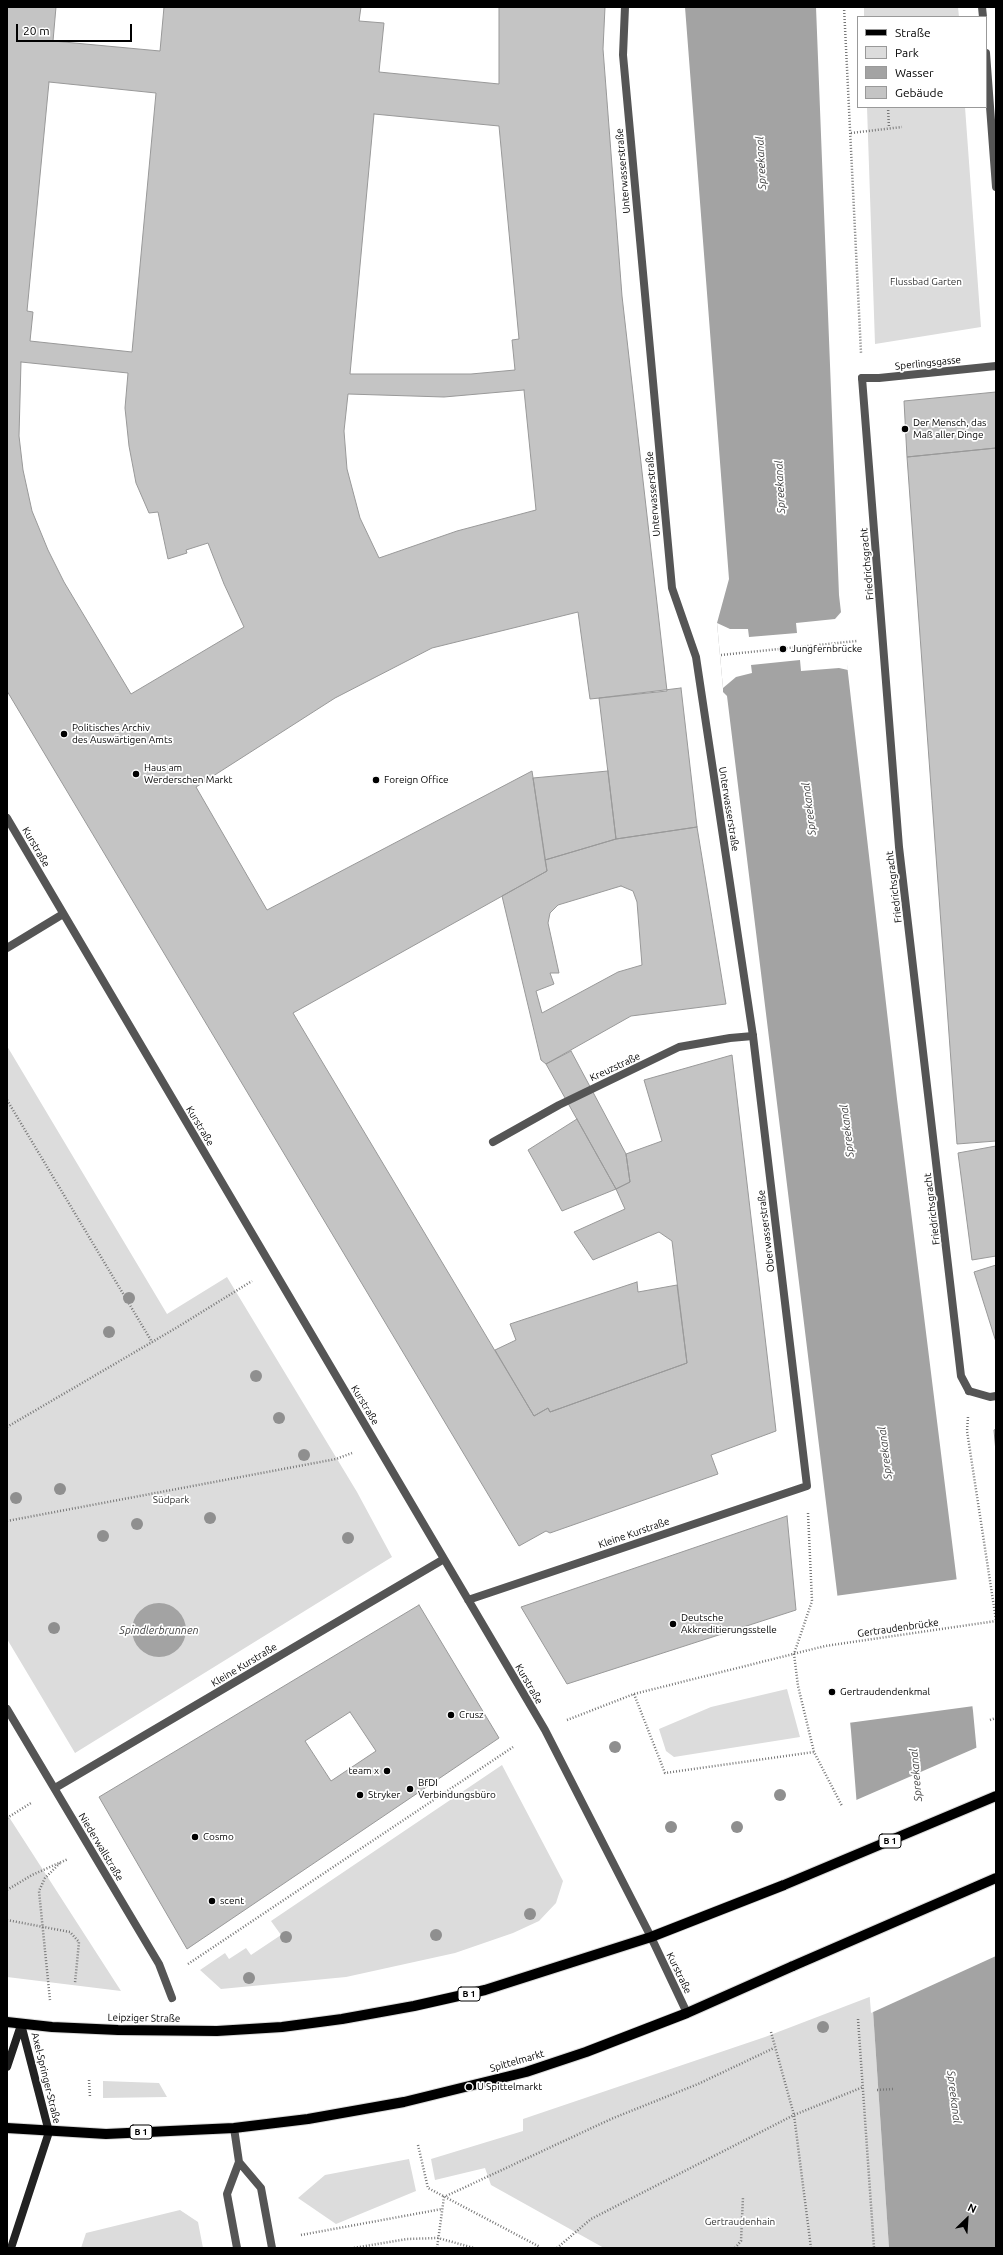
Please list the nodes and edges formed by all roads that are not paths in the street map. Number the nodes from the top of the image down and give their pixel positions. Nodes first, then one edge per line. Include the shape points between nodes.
1 (625, 7) edge
2 (987, 66) edge
3 (996, 187) edge
4 (996, 366) edge
5 (862, 378) joint
6 (7, 818) edge
7 (63, 914) junction
8 (7, 948) edge
9 (744, 973) joint
10 (753, 1036) junction
11 (493, 1142) dead end
12 (996, 1396) edge
13 (806, 1486) joint
14 (444, 1559) junction
15 (468, 1600) junction
16 (7, 1709) edge
17 (55, 1788) junction
18 (996, 1796) edge
19 (996, 1878) edge
20 (651, 1937) junction
21 (172, 1998) dead end
22 (687, 2013) junction
23 (7, 2022) edge
24 (22, 2024) junction
25 (7, 2067) edge
26 (7, 2128) edge
27 (234, 2128) junction
28 (49, 2132) junction
29 (239, 2162) junction
30 (11, 2248) edge
31 (237, 2248) edge
32 (272, 2248) edge

1 - 9 street, Unterwasserstraße via 623,55 672,588 696,658
2 - 3 street
4 - 5 street, Sperlingsgasse
5 - 12 street, Friedrichsgracht via 899,847 961,1376 969,1391 990,1397
6 - 7 street, Kurstraße
7 - 8 street
7 - 14 street, Kurstraße
9 - 10 street, Oberwasserstraße
10 - 11 street, Kreuzstraße via 679,1047 559,1105
10 - 13 street, Oberwasserstraße
13 - 15 street, Kleine Kurstraße
14 - 15 street, Kurstraße
14 - 17 street, Kleine Kurstraße
15 - 20 street, Kurstraße via 545,1730
16 - 17 street, Niederwallstraße
17 - 21 street, Niederwallstraße via 159,1964
18 - 20 main road, B 1, bridge via 784,1886
19 - 22 main road, Spittelmarkt / B 1, bridge
20 - 22 street, Kurstraße
20 - 24 main road, Leipziger Straße / B 1 via 485,1990 414,2006 282,2027 217,2031 118,2030
22 - 27 main road, Spittelmarkt / B 1 via 586,2052 469,2087 375,2108
23 - 24 main road, Leipziger Straße / B 1
24 - 25 main road, Axel-Springer-Straße
24 - 28 main road, Axel-Springer-Straße
26 - 28 main road, B 1
27 - 28 main road, B 1 via 106,2134
27 - 29 street
28 - 30 main road, Axel-Springer-Straße
29 - 31 street via 227,2194
29 - 32 street via 261,2188

